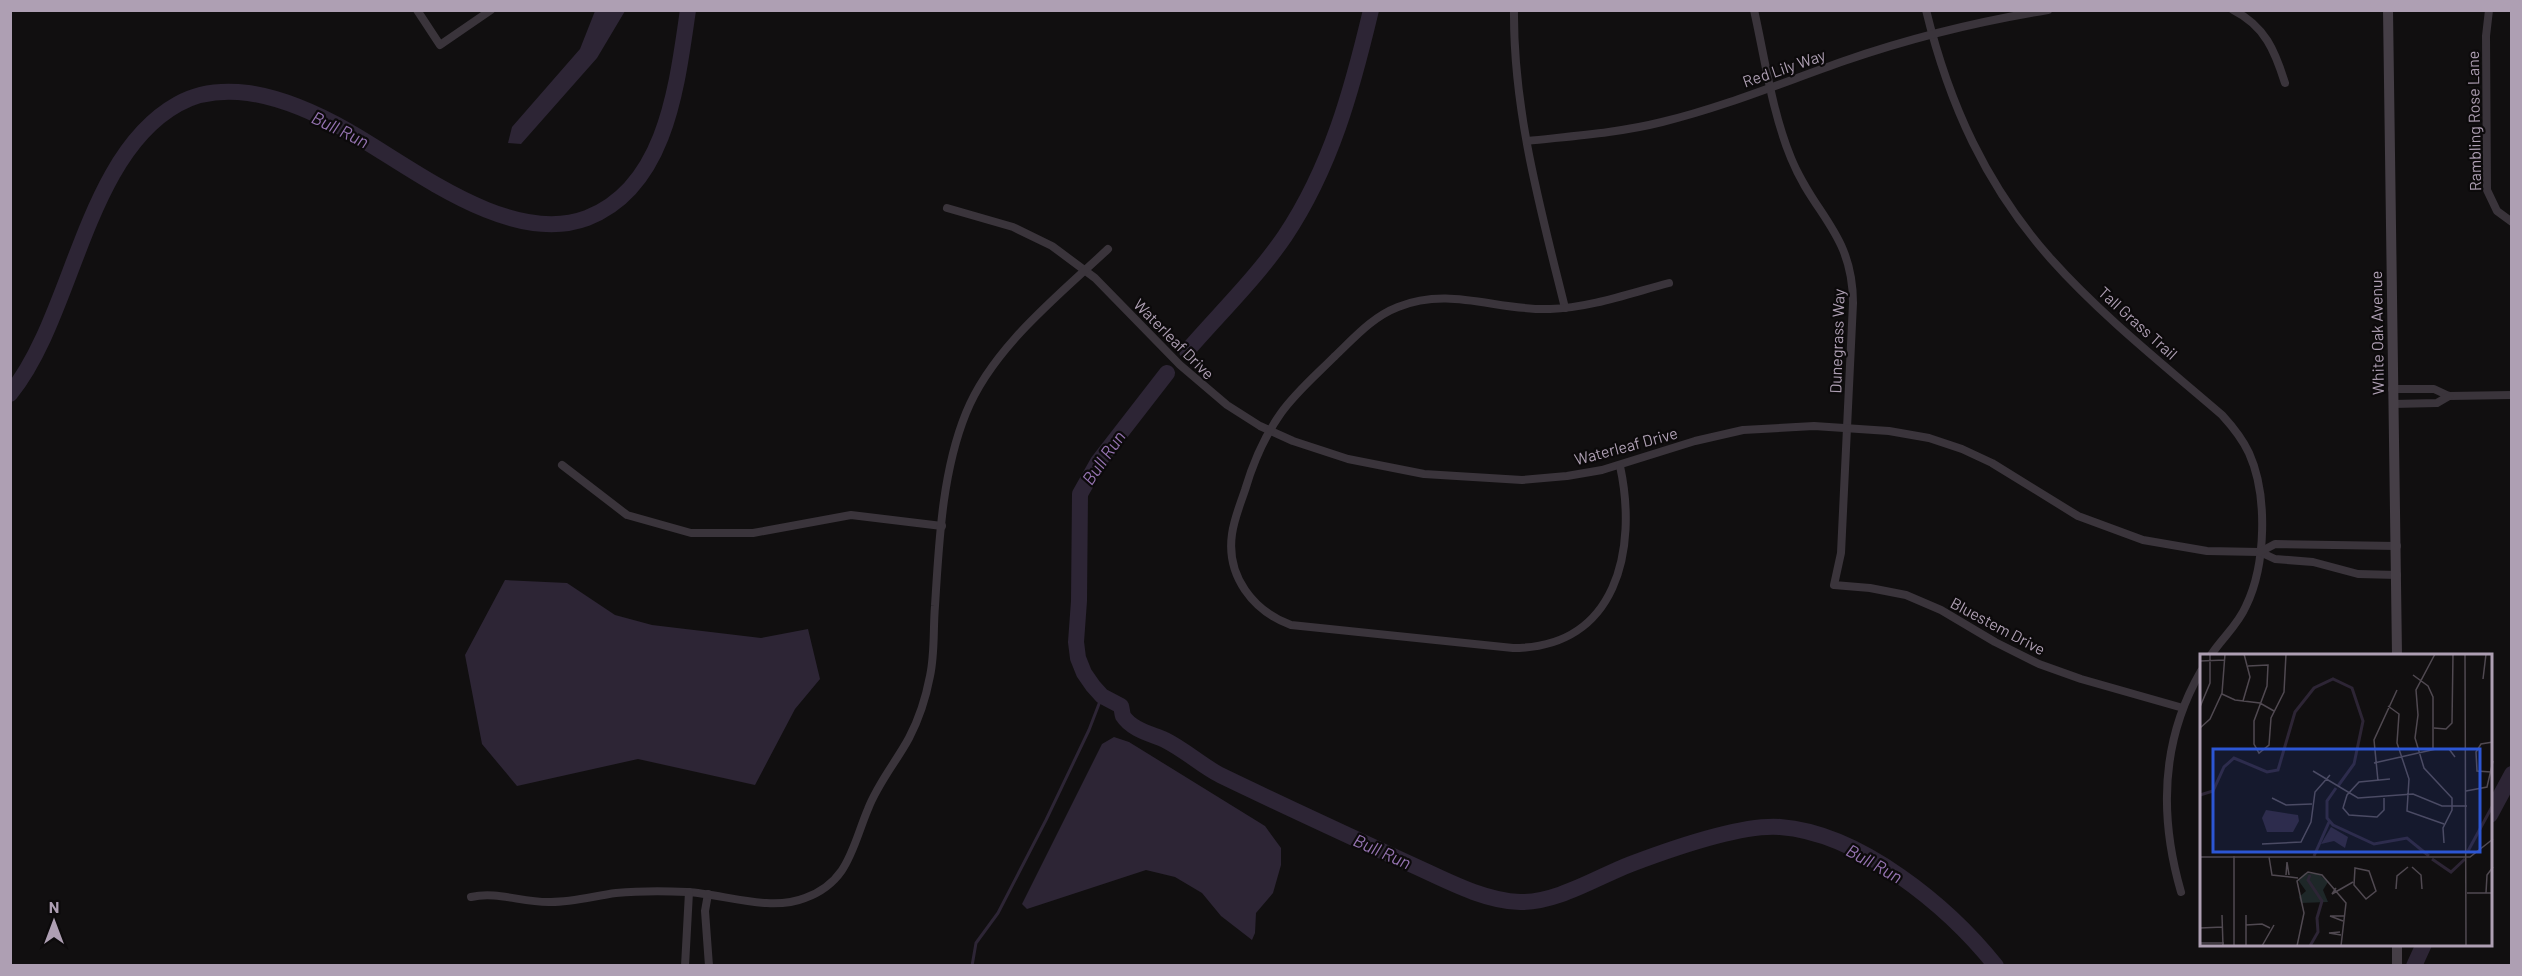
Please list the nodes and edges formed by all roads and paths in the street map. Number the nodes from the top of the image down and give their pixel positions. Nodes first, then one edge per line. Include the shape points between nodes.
1 (417, 10) edge
2 (491, 10) edge
3 (1514, 10) edge
4 (1754, 10) edge
5 (1926, 10) edge
6 (2048, 10) edge
7 (2233, 10) edge
8 (2388, 10) edge
9 (2489, 10) edge
10 (1932, 36) junction
11 (2285, 83) dead end
12 (1771, 87) junction
13 (1527, 141) junction
14 (947, 208) dead end
15 (2511, 222) edge
16 (1108, 249) dead end
17 (1086, 270) junction
18 (1669, 283) dead end
19 (1565, 308) junction
20 (2392, 389) junction
21 (2511, 395) edge
22 (2449, 396) junction
23 (2393, 404) junction
24 (1847, 428) junction
25 (1270, 431) junction
26 (562, 465) dead end
27 (1620, 466) junction
28 (942, 526) junction
29 (2397, 546) junction
30 (2260, 552) junction
31 (2397, 575) junction
32 (1834, 585) joint
33 (2212, 654) edge
34 (2397, 654) edge
35 (2200, 673) edge
36 (2183, 708) junction
37 (689, 892) junction
38 (2181, 892) dead end
39 (708, 894) junction
40 (471, 897) dead end
41 (2397, 946) edge
42 (685, 966) edge
43 (709, 966) edge
44 (2397, 966) edge

1 - 2 street via 440,45
3 - 13 street
4 - 12 street, Dunegrass Way
5 - 10 street, Tall Grass Trail
6 - 10 street, Red Lily Way
7 - 11 street via 2250,20 2267,38
8 - 20 street, White Oak Avenue
9 - 15 street, Rambling Rose Lane via 2487,190 2497,211
10 - 12 street, Red Lily Way
10 - 30 street, Tall Grass Trail via 1944,79 1970,139 2030,235 2079,288 2222,416 2241,438 2260,489
12 - 13 street, Red Lily Way via 1661,122
12 - 24 street, Dunegrass Way via 1795,168 1838,236 1850,264 1853,303
13 - 19 street
14 - 17 street, Waterleaf Drive via 1031,234
16 - 17 street
17 - 25 street, Waterleaf Drive via 1203,387
17 - 28 street via 1007,348 974,396 951,459
18 - 19 street
19 - 25 street via 1539,309 1446,297 1400,306 1360,331 1294,397
20 - 22 street via 2434,389
20 - 23 street, White Oak Avenue
21 - 22 street
22 - 23 street via 2437,403
23 - 29 street, White Oak Avenue
24 - 27 street, Waterleaf Drive via 1743,430
24 - 30 street, Waterleaf Drive via 1909,434 1962,448 2079,516 2130,536 2188,549
24 - 32 street, Dunegrass Way via 1841,553
25 - 27 street, Waterleaf Drive via 1348,459 1447,476 1522,480
25 - 27 street via 1253,465 1234,523 1232,558 1239,580 1255,603 1280,620 1308,628 1514,648 1540,646 1566,637 1599,611 1620,570 1626,522
26 - 28 street via 627,515 691,533 753,533 851,515
28 - 39 street via 932,664 926,695 910,736 873,798 847,864 823,889 796,902 768,904
29 - 30 street, Waterleaf Drive via 2275,544
29 - 31 street, White Oak Avenue
30 - 31 street, Waterleaf Drive via 2275,559 2313,562 2350,573
30 - 33 street, Tall Grass Trail via 2256,582 2246,608
31 - 34 street, White Oak Avenue
32 - 36 street, Bluestem Drive via 1906,596 1941,610 2039,664
35 - 36 street
36 - 38 street via 2170,750 2166,804 2169,845
37 - 39 street
37 - 40 street via 627,893 551,902 490,894
37 - 42 street
39 - 43 street via 705,911
41 - 44 street

